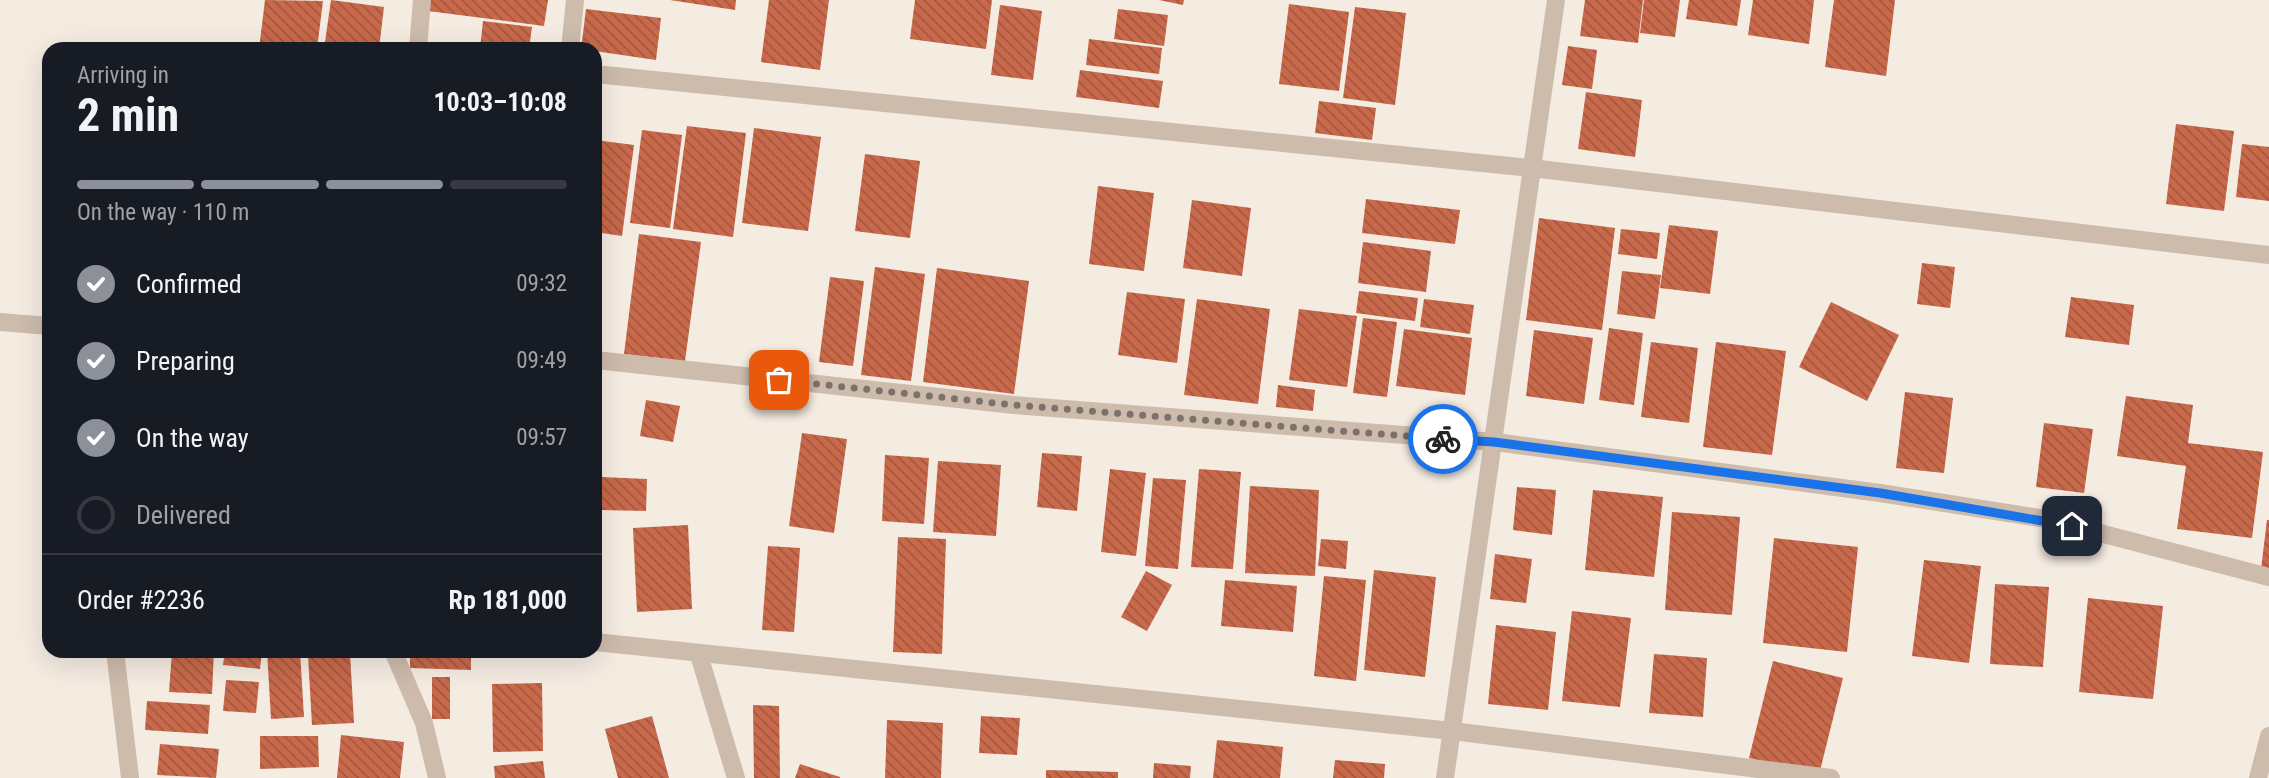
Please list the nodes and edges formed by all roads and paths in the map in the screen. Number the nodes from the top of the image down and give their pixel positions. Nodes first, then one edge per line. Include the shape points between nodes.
1 (422, 0) edge
2 (575, 0) edge
3 (1556, 0) edge
4 (419, 42) edge
5 (571, 42) edge
6 (602, 75) edge
7 (1531, 168) junction
8 (2269, 256) edge
9 (0, 322) edge
10 (42, 325) edge
11 (602, 361) edge
12 (1494, 442) junction
13 (2269, 577) edge
14 (602, 643) edge
15 (699, 655) junction
16 (116, 658) edge
17 (396, 658) edge
18 (1452, 731) junction
19 (2269, 736) edge
20 (130, 778) edge
21 (437, 778) edge
22 (736, 778) edge
23 (1445, 778) edge
24 (1831, 778) edge
25 (2258, 778) edge

1 - 4 street
2 - 5 street
3 - 7 street
6 - 7 street
7 - 8 street
7 - 12 street
9 - 10 street
11 - 12 street via 1014,405
12 - 13 street via 2046,519
12 - 18 street
14 - 15 street
15 - 18 street
15 - 22 street
16 - 20 street
17 - 21 street via 424,723
18 - 23 street
18 - 24 street
19 - 25 street

